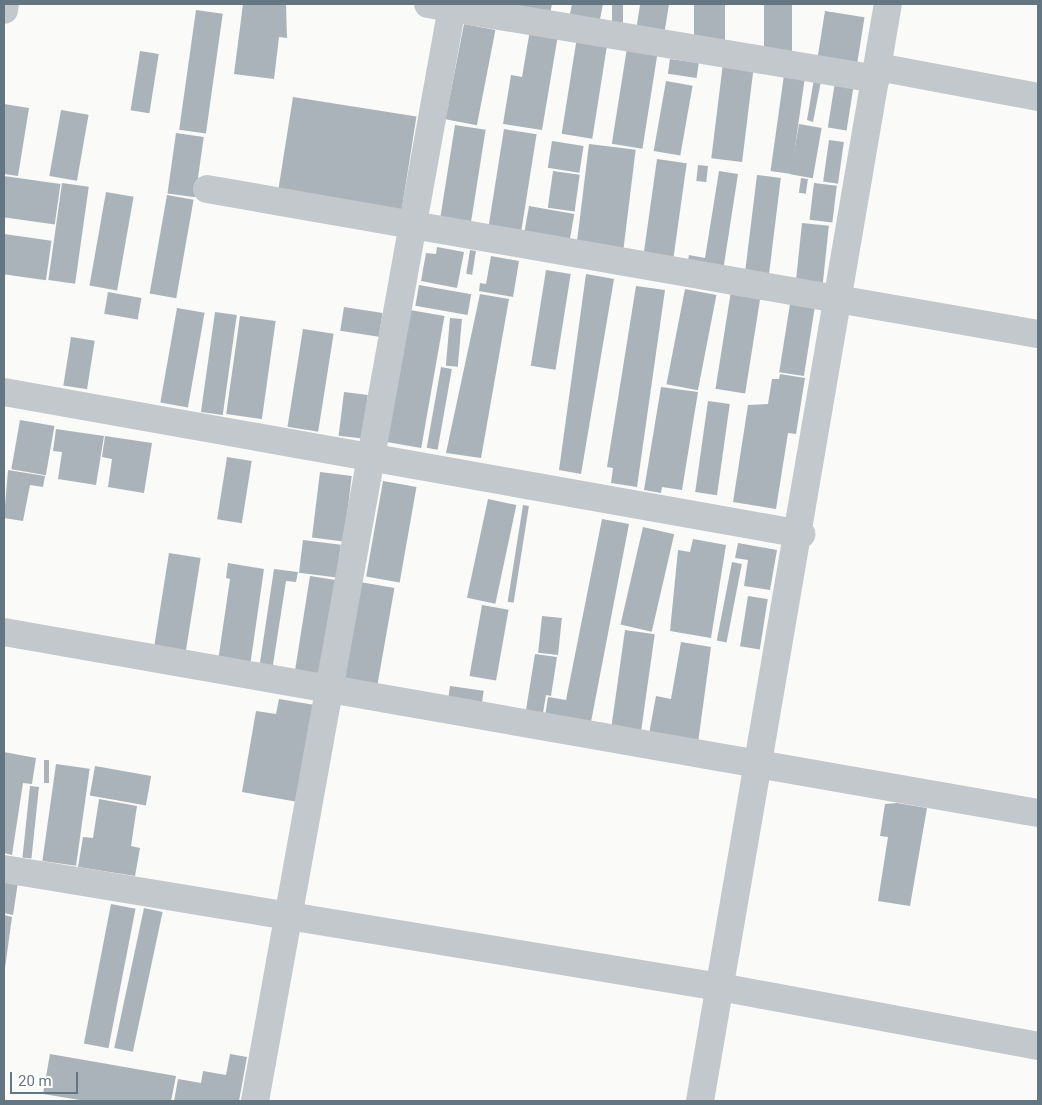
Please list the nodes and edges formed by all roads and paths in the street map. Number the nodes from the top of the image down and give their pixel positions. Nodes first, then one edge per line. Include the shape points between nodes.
1 (5, 4) edge
2 (888, 4) edge
3 (440, 6) edge
4 (4, 10) edge
5 (877, 73) junction
6 (1038, 97) edge
7 (207, 189) dead end
8 (416, 225) junction
9 (841, 298) junction
10 (1038, 334) edge
11 (4, 392) edge
12 (372, 456) junction
13 (801, 534) junction
14 (4, 632) edge
15 (330, 691) junction
16 (759, 762) junction
17 (1038, 813) edge
18 (4, 869) edge
19 (290, 915) junction
20 (720, 987) junction
21 (1038, 1046) edge
22 (255, 1101) edge
23 (700, 1101) edge

1 - 4 street
2 - 5 street
3 - 5 street
3 - 8 street
5 - 6 street
5 - 9 street
7 - 8 street
8 - 9 street
8 - 12 street
9 - 10 street
9 - 13 street
11 - 12 street
12 - 13 street
12 - 15 street
13 - 16 street
14 - 15 street
15 - 16 street
15 - 19 street
16 - 17 street
16 - 20 street
18 - 19 street
19 - 20 street
19 - 22 street
20 - 21 street
20 - 23 street

